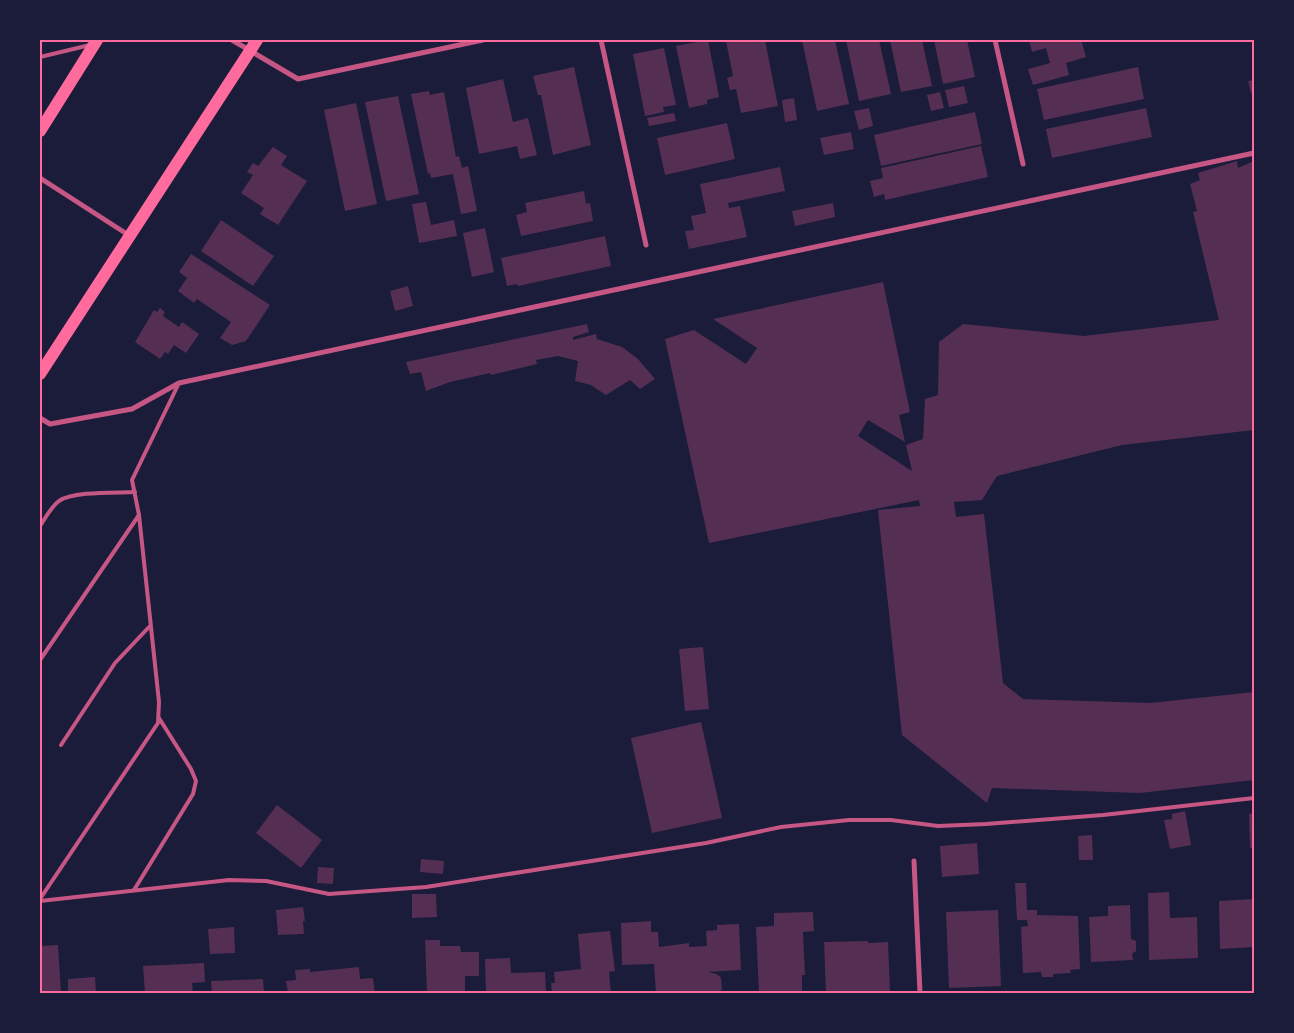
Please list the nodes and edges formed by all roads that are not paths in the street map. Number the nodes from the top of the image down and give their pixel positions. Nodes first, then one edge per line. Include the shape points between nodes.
1 (232, 40) edge
2 (257, 40) edge
3 (483, 40) edge
4 (601, 40) edge
5 (995, 40) edge
6 (96, 42) edge
7 (249, 52) junction
8 (40, 58) edge
9 (40, 131) edge
10 (1254, 152) edge
11 (1023, 164) dead end
12 (40, 178) edge
13 (130, 237) junction
14 (646, 246) dead end
15 (40, 374) edge
16 (179, 383) junction
17 (40, 418) edge
18 (134, 492) junction
19 (139, 515) junction
20 (40, 526) edge
21 (149, 626) junction
22 (40, 660) edge
23 (158, 717) junction
24 (61, 745) dead end
25 (1254, 798) edge
26 (914, 860) dead end
27 (134, 890) junction
28 (40, 900) edge
29 (920, 993) edge

1 - 7 street
2 - 7 main road
3 - 7 street via 298,79
4 - 14 street
5 - 11 street
6 - 8 lane
6 - 9 main road
7 - 13 main road
10 - 16 street
12 - 13 street
13 - 15 main road
16 - 17 street via 132,409 50,424
16 - 18 lane via 132,480
18 - 19 lane
18 - 20 lane via 76,495 60,500
19 - 21 lane
19 - 22 lane
21 - 23 lane
21 - 24 lane via 115,663
23 - 27 lane via 196,781 193,794
23 - 28 lane via 158,723
25 - 27 lane via 986,824 938,826 892,820 858,820 781,827 706,843 389,890 329,894 266,881 229,880
26 - 29 street
27 - 28 lane

